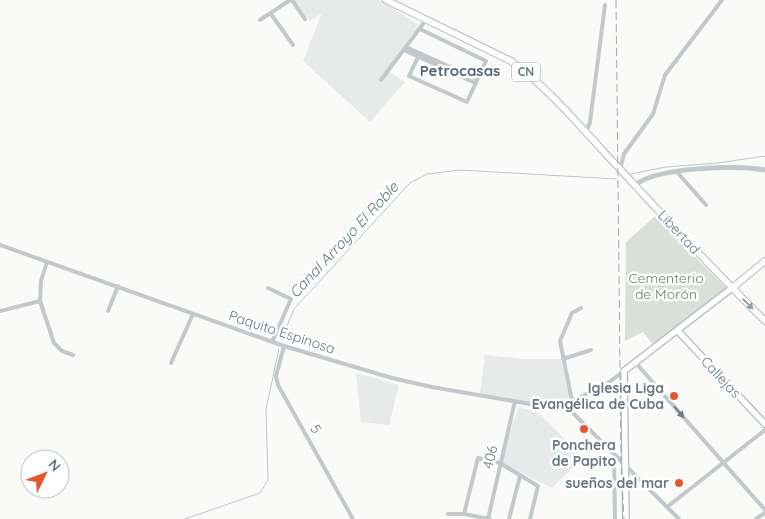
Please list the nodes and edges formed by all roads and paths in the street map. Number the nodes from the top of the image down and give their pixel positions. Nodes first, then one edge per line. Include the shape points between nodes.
1 (291, 0) edge
2 (386, 0) edge
3 (722, 0) edge
4 (605, 5) dead end
5 (270, 14) junction
6 (305, 19) dead end
7 (260, 20) dead end
8 (426, 20) junction
9 (420, 29) junction
10 (293, 45) dead end
11 (405, 48) junction
12 (419, 55) junction
13 (381, 80) dead end
14 (476, 81) junction
15 (586, 132) junction
16 (620, 170) junction
17 (765, 170) edge
18 (677, 172) junction
19 (635, 185) junction
20 (706, 205) dead end
21 (0, 245) edge
22 (765, 261) edge
23 (47, 262) junction
24 (118, 286) junction
25 (268, 288) dead end
26 (732, 288) junction
27 (40, 302) junction
28 (581, 308) dead end
29 (0, 311) edge
30 (108, 311) dead end
31 (193, 314) junction
32 (765, 321) edge
33 (678, 330) junction
34 (272, 342) junction
35 (284, 346) junction
36 (591, 350) dead end
37 (73, 355) dead end
38 (563, 358) junction
39 (635, 362) junction
40 (171, 363) dead end
41 (624, 371) junction
42 (515, 401) junction
43 (572, 401) junction
44 (565, 405) junction
45 (765, 424) edge
46 (765, 430) edge
47 (614, 455) junction
48 (500, 463) junction
49 (724, 463) junction
50 (626, 466) junction
51 (520, 476) junction
52 (667, 507) junction
53 (765, 511) edge
54 (448, 514) dead end
55 (464, 514) junction
56 (353, 519) edge
57 (489, 519) edge
58 (509, 519) edge
59 (530, 519) edge
60 (615, 519) edge
61 (626, 519) edge
62 (679, 519) edge
63 (756, 519) edge

1 - 5 street
1 - 6 street
2 - 8 main road, CN
3 - 16 street via 665,76 653,114 624,154
4 - 15 street
5 - 7 street
5 - 10 street
8 - 9 street
8 - 15 main road, CN via 511,61 538,83
9 - 11 street
9 - 14 street via 486,61
11 - 12 street
11 - 13 street
12 - 14 street
12 - 14 street via 409,76 467,102
15 - 16 main road, CN
16 - 19 main road, CN
17 - 18 street via 748,167
18 - 19 street via 654,176
18 - 20 street
19 - 26 main road, Libertad / CN
21 - 23 street, Paquito Espinosa
22 - 26 main road
23 - 24 street, Paquito Espinosa
23 - 27 street via 41,281
24 - 30 street
24 - 31 street, Paquito Espinosa
25 - 34 street via 291,299
26 -> 32 main road, Libertad / CN
26 - 33 main road
27 - 29 street
27 - 37 street via 54,343
28 - 38 street via 572,313 560,341
31 - 34 street, Paquito Espinosa
31 - 40 street
33 - 39 main road
33 - 45 main road, Callejas
34 - 35 street, Paquito Espinosa
35 - 42 street, Paquito Espinosa via 392,378
35 - 56 street, 5 via 276,376 278,385
36 - 38 street
38 - 43 street
39 - 41 main road
39 -> 49 street
41 - 43 street
41 - 50 main road
42 - 44 street, Paquito Espinosa via 543,406
42 - 48 street, 406
43 - 44 street
44 - 47 street
46 - 49 street
47 - 50 street
47 - 60 street
48 - 51 street
48 - 55 street via 478,458
48 - 57 street, 406
49 - 52 street
49 - 53 street
50 - 52 street
50 - 61 main road
51 - 58 street
51 - 59 street via 538,486
52 - 62 street
53 - 63 street
54 - 55 street
55 - 57 street

